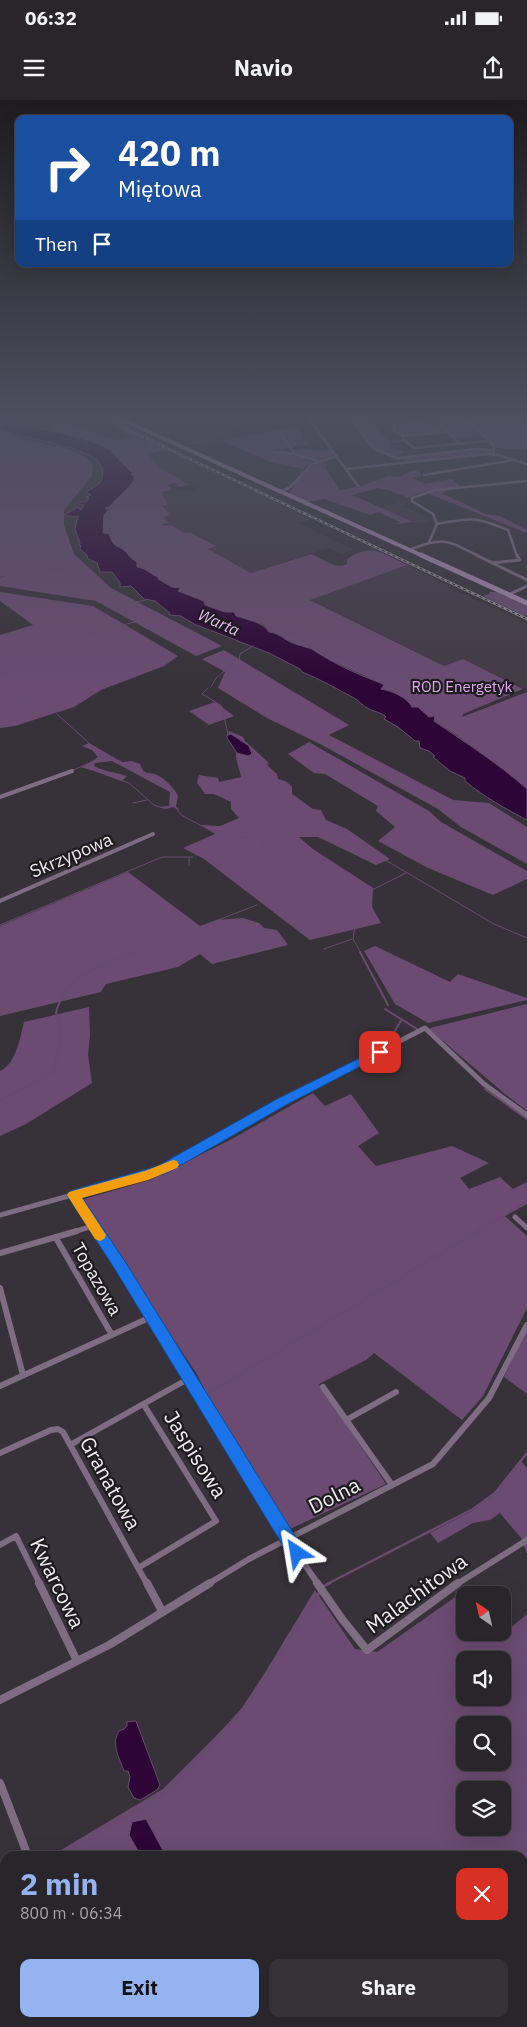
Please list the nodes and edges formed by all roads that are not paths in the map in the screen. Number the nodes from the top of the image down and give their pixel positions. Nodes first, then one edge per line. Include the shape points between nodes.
1 (310, 506) edge
2 (420, 506) edge
3 (437, 524) junction
4 (429, 542) junction
5 (408, 550) junction
6 (492, 563) junction
7 (527, 580) edge
8 (527, 586) edge
9 (508, 594) junction
10 (527, 603) edge
11 (72, 772) dead end
12 (0, 797) edge
13 (154, 834) dead end
14 (0, 901) edge
15 (527, 1114) edge
16 (73, 1195) junction
17 (0, 1214) edge
18 (515, 1217) dead end
19 (93, 1226) junction
20 (527, 1228) edge
21 (56, 1238) junction
22 (0, 1253) edge
23 (0, 1288) edge
24 (151, 1317) junction
25 (527, 1325) edge
26 (112, 1335) junction
27 (24, 1375) junction
28 (188, 1379) junction
29 (0, 1386) edge
30 (323, 1387) dead end
31 (396, 1392) dead end
32 (144, 1405) junction
33 (346, 1420) junction
34 (70, 1445) junction
35 (0, 1453) edge
36 (392, 1485) junction
37 (287, 1539) junction
38 (527, 1540) edge
39 (0, 1544) edge
40 (138, 1568) junction
41 (162, 1611) junction
42 (77, 1661) junction
43 (0, 1700) edge
44 (0, 1783) edge
45 (26, 1851) edge

1 - 5 main road
2 - 3 street via 433,514
3 - 4 street
3 - 6 street via 466,518 483,520 508,530 520,560
4 - 5 street
4 - 6 street via 449,541
5 - 9 main road
6 - 7 street
8 - 9 street
9 - 10 main road
11 - 12 street
13 - 14 street, Skrzypowa
15 - 16 street via 484,1084 425,1028 282,1102 162,1170
16 - 17 street
16 - 19 street
18 - 20 street
19 - 21 street
19 - 24 street
21 - 22 street
21 - 26 street, Topazowa
23 - 27 street
24 - 26 street
24 - 28 street
25 - 36 street, Dolna via 489,1398 468,1423 433,1464
26 - 27 street
27 - 29 street
28 - 32 street
28 - 37 street
30 - 33 street
31 - 33 street
32 - 34 street
32 - 40 street, Jaspisowa via 216,1521
33 - 36 street
34 - 35 street, Granatowa via 58,1429
34 - 40 street, Granatowa
36 - 37 street, Dolna
37 - 38 street, Malachitowa via 367,1650 468,1576
37 - 41 street, Dolna
39 - 42 street, Kwarcowa via 16,1536
40 - 41 street, Granatowa
41 - 42 street, Dolna
42 - 43 street, Dolna
44 - 45 street

